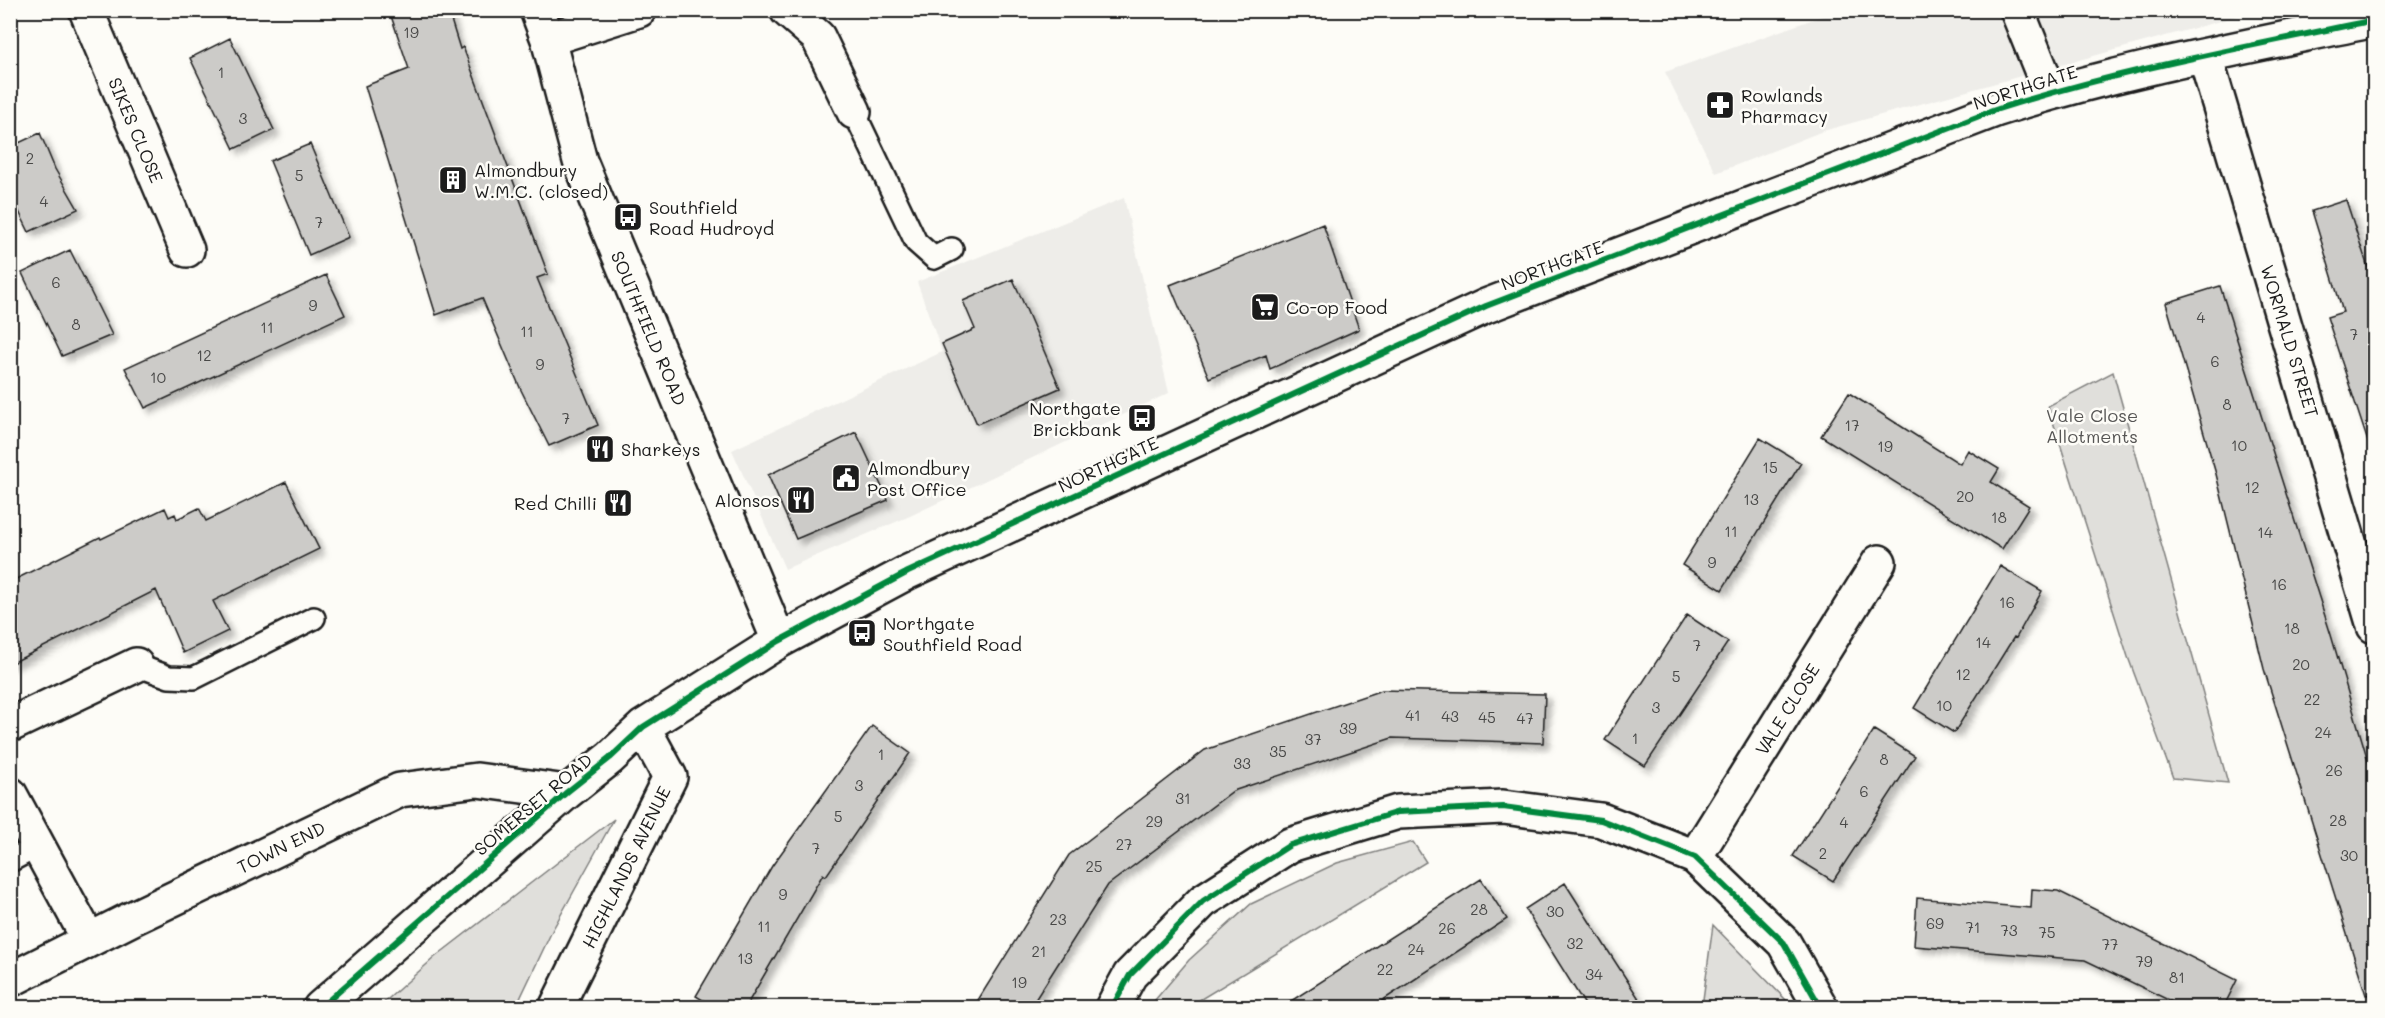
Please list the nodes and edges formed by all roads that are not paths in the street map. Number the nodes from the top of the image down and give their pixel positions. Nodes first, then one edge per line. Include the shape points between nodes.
1 (86, 10) edge
2 (639, 10) edge
3 (787, 10) edge
4 (2017, 10) edge
5 (2374, 20) edge
6 (542, 25) edge
7 (2205, 56) junction
8 (2050, 92) junction
9 (854, 112) joint
10 (952, 249) dead end
11 (187, 250) dead end
12 (1879, 562) dead end
13 (314, 618) dead end
14 (2374, 626) edge
15 (779, 641) junction
16 (136, 665) joint
17 (10, 725) edge
18 (643, 727) junction
19 (567, 792) junction
20 (10, 794) edge
21 (24, 854) edge
22 (1695, 857) junction
23 (89, 940) junction
24 (10, 980) edge
25 (320, 1008) edge
26 (556, 1008) edge
27 (1112, 1008) edge
28 (1821, 1008) edge

1 - 11 street, SIKES CLOSE
2 - 6 street
3 - 9 street via 818,37
4 - 8 street
5 - 7 street, NORTHGATE
6 - 15 street, SOUTHFIELD ROAD via 580,161
7 - 8 street, NORTHGATE
7 - 14 street, WORMALD STREET
8 - 15 street, NORTHGATE via 1486,306 908,572
9 - 10 lane via 916,242 934,258
12 - 22 street, VALE CLOSE
13 - 16 lane via 194,678 169,677
15 - 18 street, SOMERSET ROAD
16 - 17 street
18 - 19 street, SOMERSET ROAD
18 - 26 street, HIGHLANDS AVENUE via 670,777
19 - 23 street, TOWN END via 477,780 400,790
19 - 25 street, SOMERSET ROAD
20 - 21 street
21 - 23 street
22 - 27 street via 1601,820 1503,807 1398,812 1290,845 1203,901 1130,975
22 - 28 street via 1784,943
23 - 24 street, TOWN END

